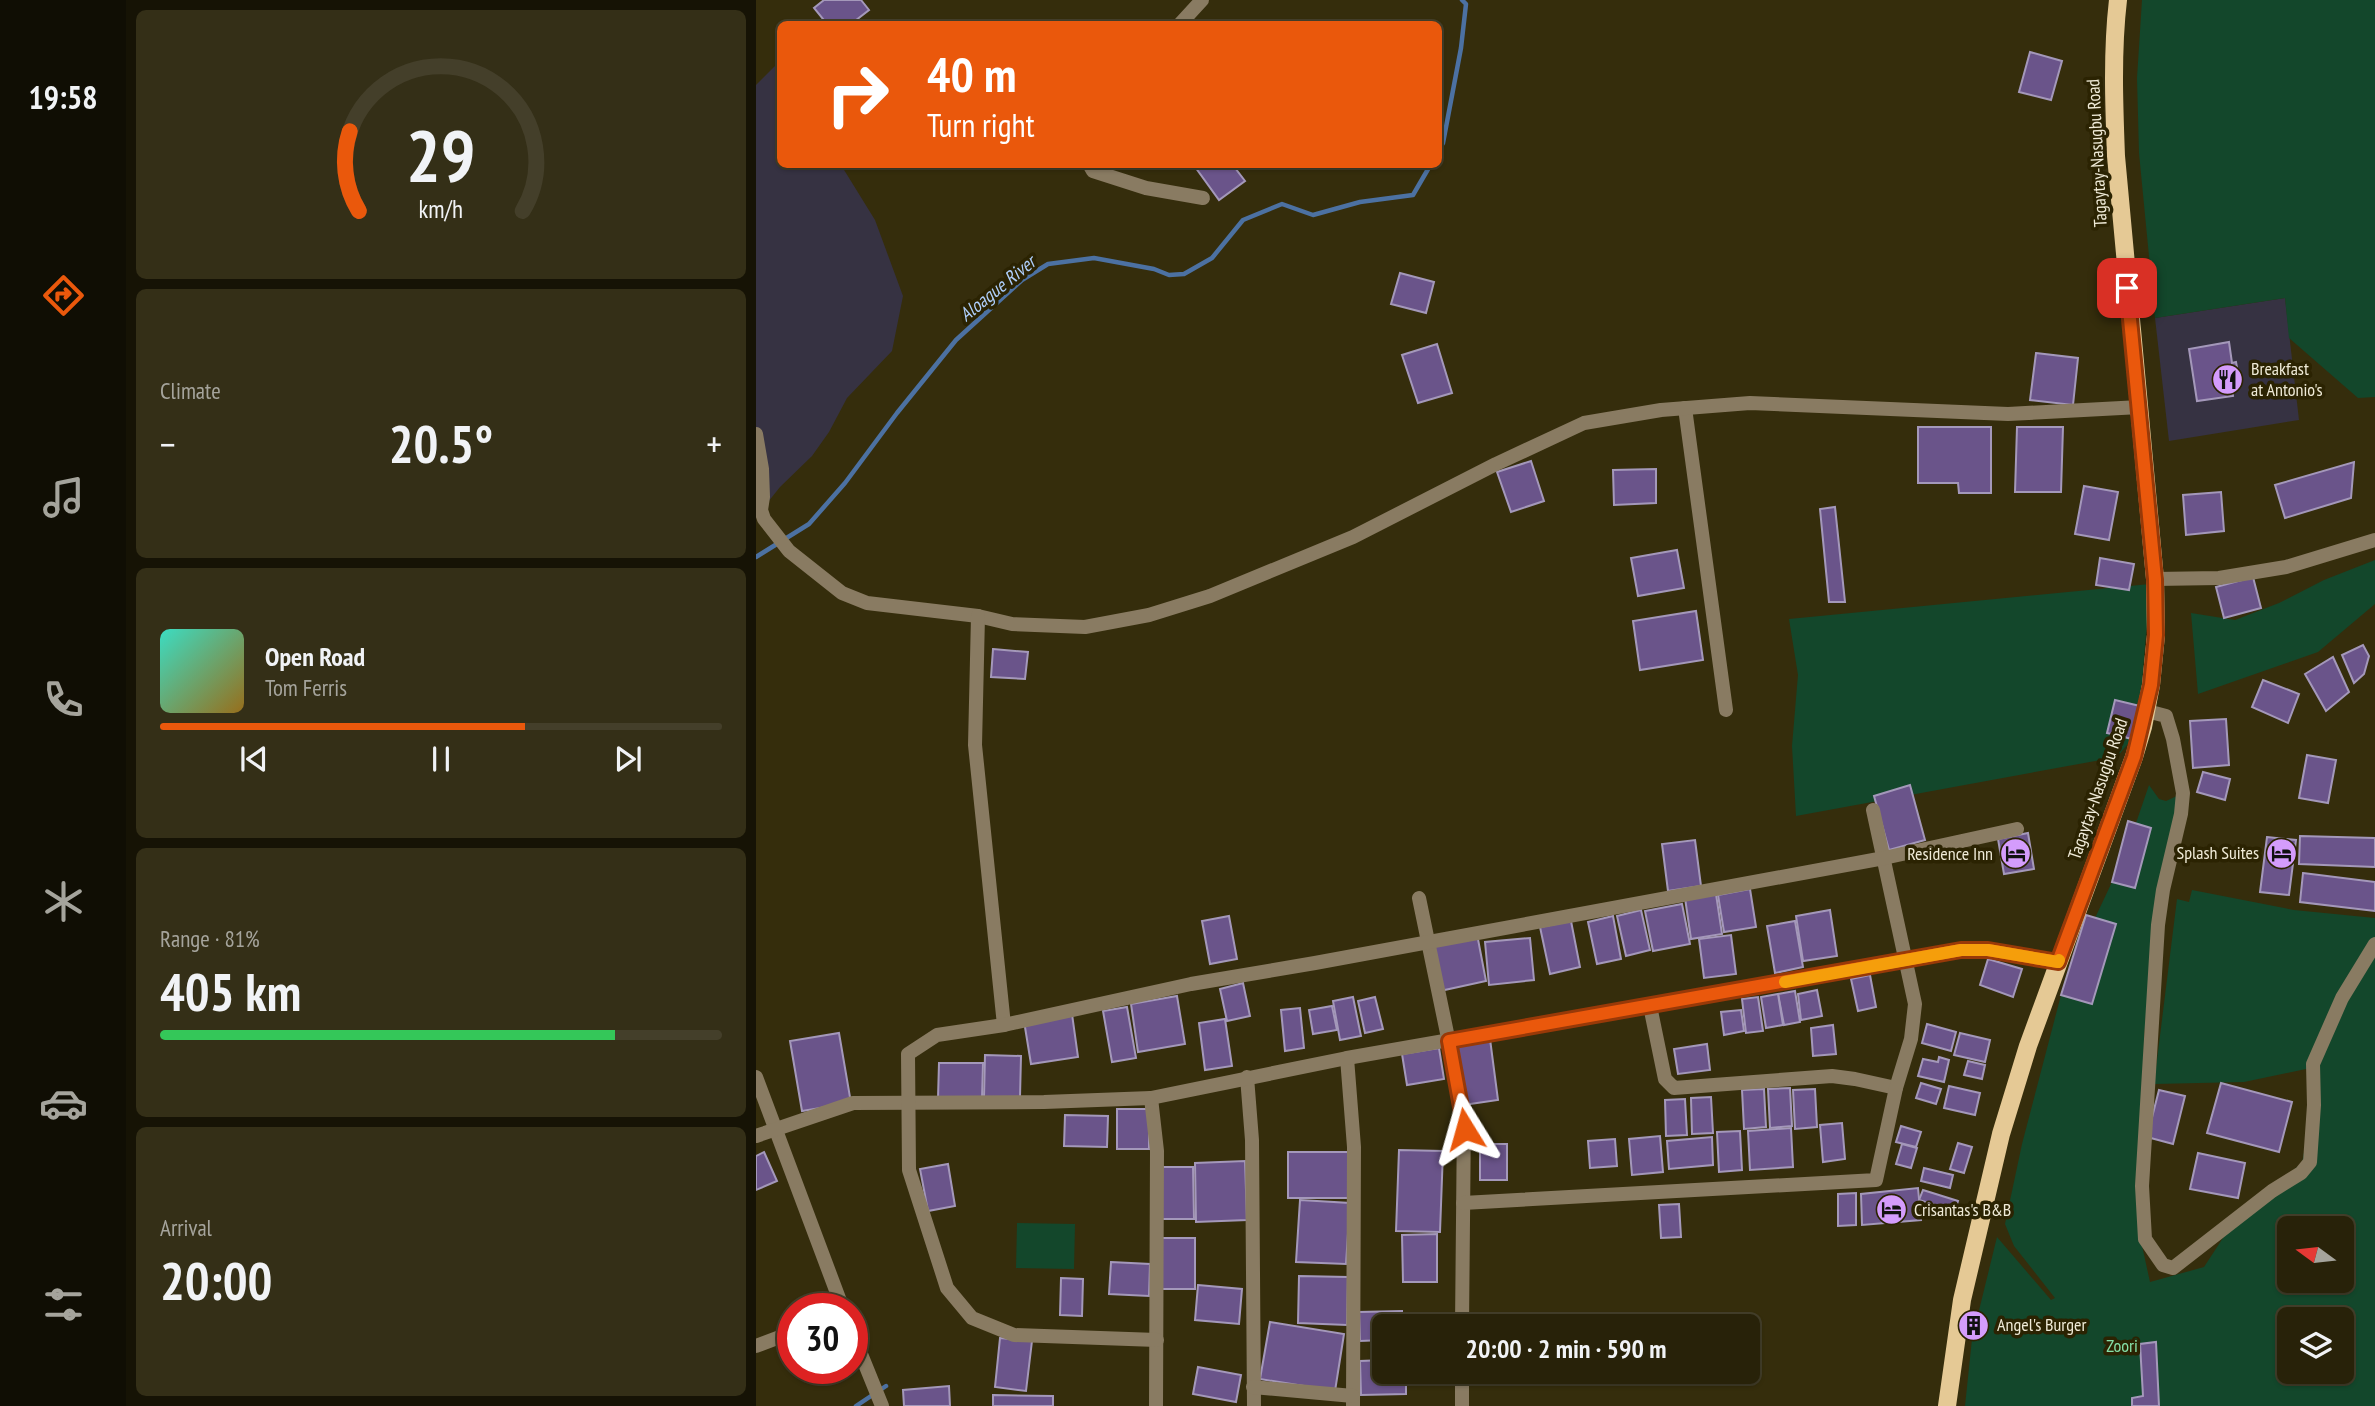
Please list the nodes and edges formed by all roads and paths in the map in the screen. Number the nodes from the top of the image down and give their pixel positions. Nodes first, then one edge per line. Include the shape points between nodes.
1 (1202, 0) edge
2 (2118, 0) edge
3 (1183, 21) edge
4 (1091, 168) edge
5 (1203, 198) dead end
6 (2140, 407) junction
7 (1685, 408) junction
8 (756, 434) edge
9 (2375, 540) edge
10 (2155, 579) junction
11 (978, 616) junction
12 (1726, 710) dead end
13 (2147, 711) junction
14 (1873, 810) dead end
15 (2017, 830) dead end
16 (1884, 858) junction
17 (1419, 898) dead end
18 (1427, 942) junction
19 (2375, 944) edge
20 (1906, 962) junction
21 (2058, 962) junction
22 (1650, 1006) junction
23 (1004, 1025) junction
24 (1449, 1041) junction
25 (1347, 1058) junction
26 (756, 1077) edge
27 (1247, 1077) junction
28 (1896, 1088) junction
29 (1151, 1098) junction
30 (909, 1102) junction
31 (775, 1129) junction
32 (756, 1136) edge
33 (1463, 1203) junction
34 (837, 1293) edge
35 (1462, 1314) edge
36 (777, 1338) edge
37 (1157, 1340) junction
38 (756, 1346) edge
39 (868, 1371) edge
40 (1462, 1384) edge
41 (1253, 1387) junction
42 (1353, 1401) edge
43 (882, 1406) edge
44 (1156, 1406) edge
45 (1254, 1406) edge
46 (1462, 1406) edge
47 (1947, 1406) edge

1 - 3 street
2 - 6 main road, Tagaytay-Nasugbu Road via 2116,156
4 - 5 street via 1146,188
6 - 7 street via 2008,414 1750,403
6 - 10 main road, Tagaytay-Nasugbu Road
7 - 11 street via 1584,423 1353,537 1210,596 1149,615 1085,627 1012,624
7 - 12 street
8 - 11 street via 764,497 761,510 789,551 842,593 867,603
9 - 10 street via 2287,568 2219,578
10 - 13 main road, Tagaytay-Nasugbu Road via 2156,635
11 - 23 street via 975,745
13 - 19 street via 2166,716 2183,793 2158,925 2142,1186 2145,1239 2163,1265 2173,1268 2310,1162 2313,1064 2342,998
13 - 21 main road, Tagaytay-Nasugbu Road
14 - 16 street
15 - 16 street
16 - 18 street
16 - 20 street
17 - 18 street
18 - 23 street via 1191,984
18 - 24 street
20 - 21 street via 1961,950
20 - 22 street
20 - 28 street via 1914,1023
21 - 47 main road, Tagaytay-Nasugbu Road via 1994,1160 1962,1300
22 - 24 street
22 - 28 street via 1665,1079 1674,1088 1832,1076
23 - 30 street via 937,1035 908,1054
24 - 25 street
24 - 33 street via 1464,1115
25 - 27 street
25 - 42 street via 1354,1147
26 - 31 street
27 - 29 street
27 - 41 street via 1254,1220
28 - 33 street via 1875,1180
29 - 30 street
29 - 37 street via 1157,1151
30 - 31 street via 853,1103
30 - 37 street via 909,1170 947,1287 972,1318 1014,1335
31 - 32 street
31 - 34 street
33 - 35 street
36 - 38 street
37 - 44 street
39 - 43 street
40 - 46 street
41 - 42 street
41 - 45 street

